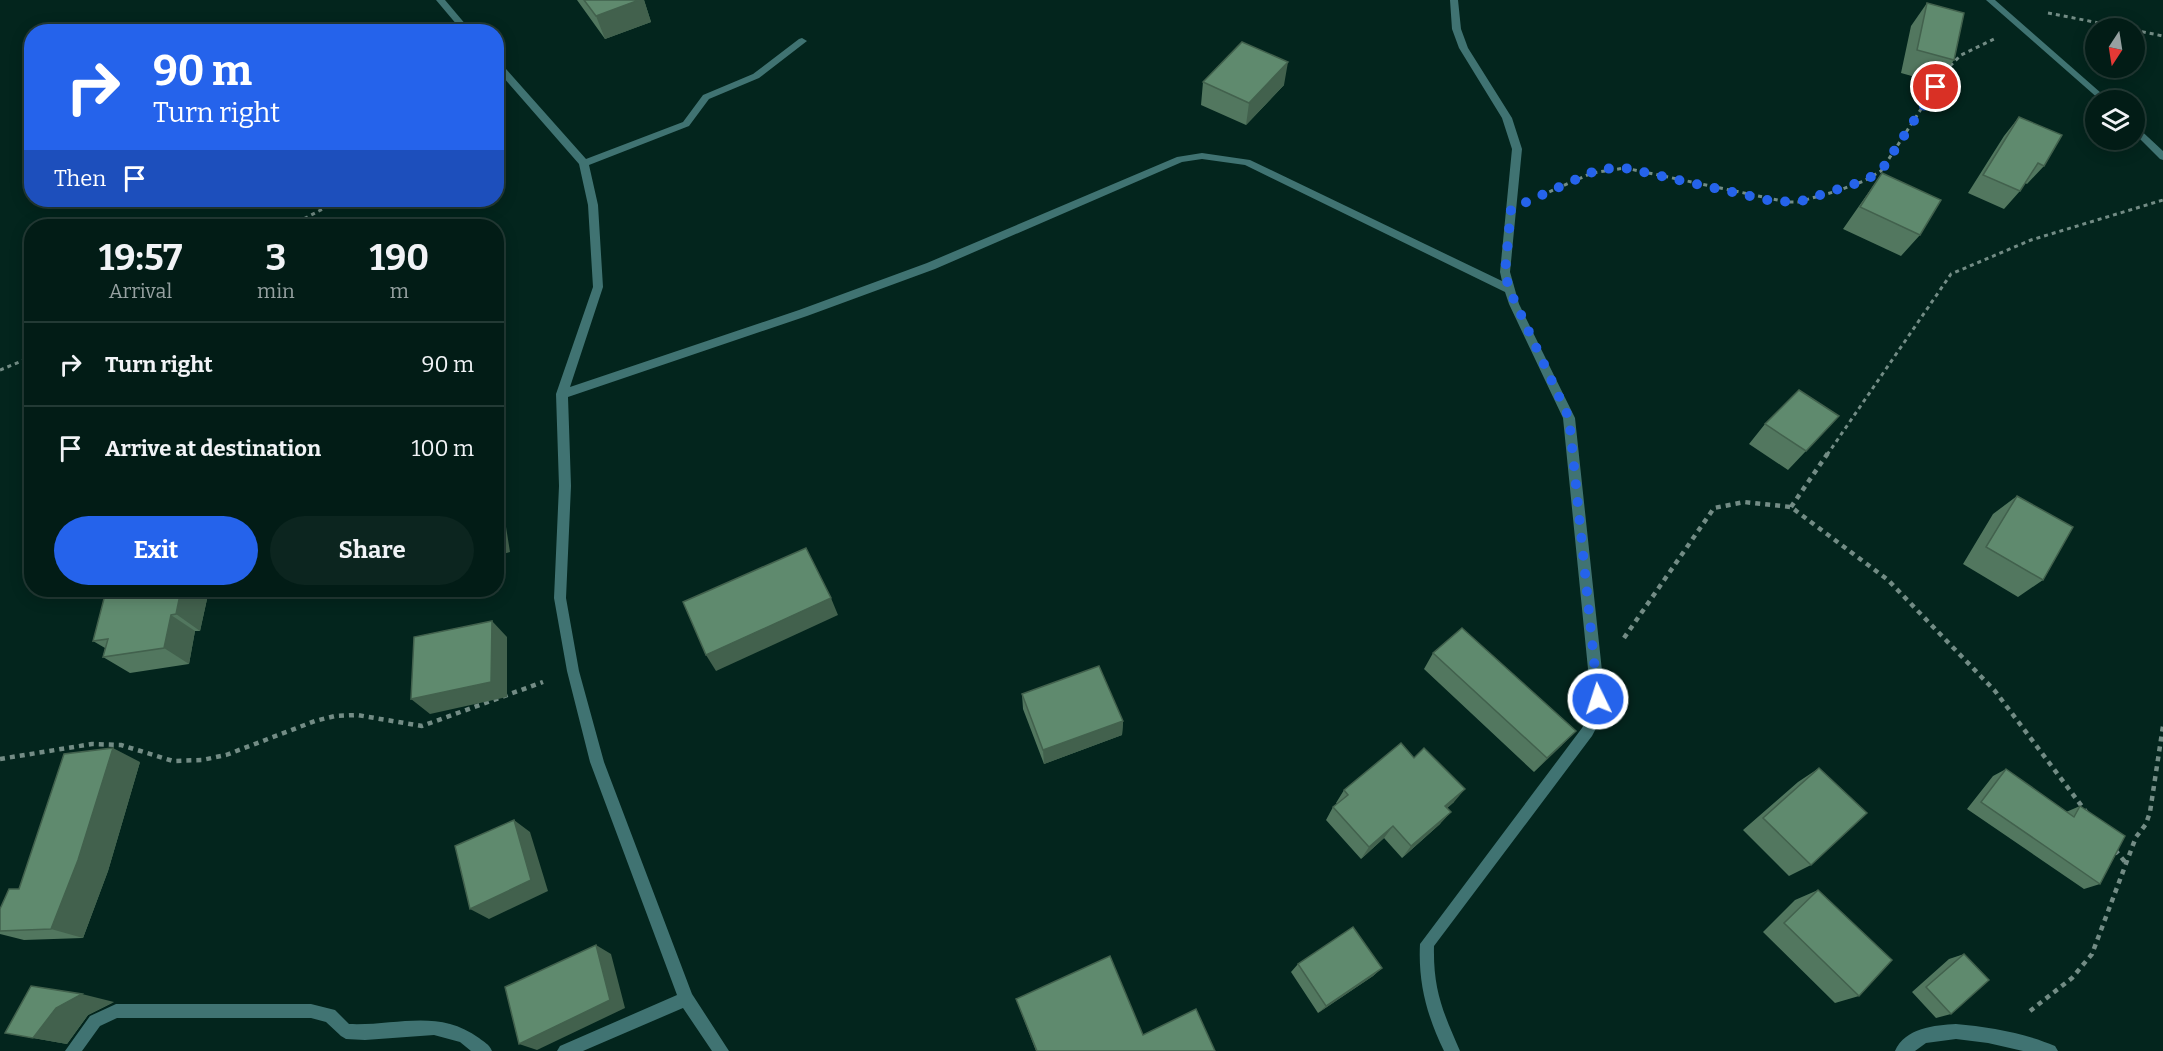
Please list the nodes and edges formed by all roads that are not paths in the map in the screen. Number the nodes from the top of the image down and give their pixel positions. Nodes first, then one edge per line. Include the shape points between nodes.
1 (440, 0) edge
2 (1454, 0) edge
3 (1990, 0) edge
4 (461, 24) edge
5 (802, 41) dead end
6 (504, 72) edge
7 (2094, 90) edge
8 (2145, 138) edge
9 (2163, 157) edge
10 (584, 163) junction
11 (1509, 289) junction
12 (562, 393) junction
13 (686, 999) junction
14 (73, 1051) edge
15 (484, 1051) edge
16 (565, 1051) edge
17 (721, 1051) edge
18 (1452, 1051) edge
19 (1903, 1051) edge
20 (2050, 1051) edge

1 - 4 street
2 - 11 street via 1456,31 1506,113 1516,139 1505,272
3 - 7 street
5 - 10 street via 756,76 706,96 686,124
6 - 10 street
8 - 9 street
10 - 12 street via 593,205 598,287
11 - 12 street via 1246,162 1202,156 1180,159 931,266
11 - 18 street via 1569,418 1598,699 1587,732 1426,944 1427,987 1437,1023
12 - 13 street via 565,486 560,598 573,670 597,762
13 - 16 street
13 - 17 street
14 - 15 street via 95,1021 116,1011 310,1011 330,1015 346,1031 434,1027 448,1030
19 - 20 street via 1924,1035 1960,1033 1996,1036

